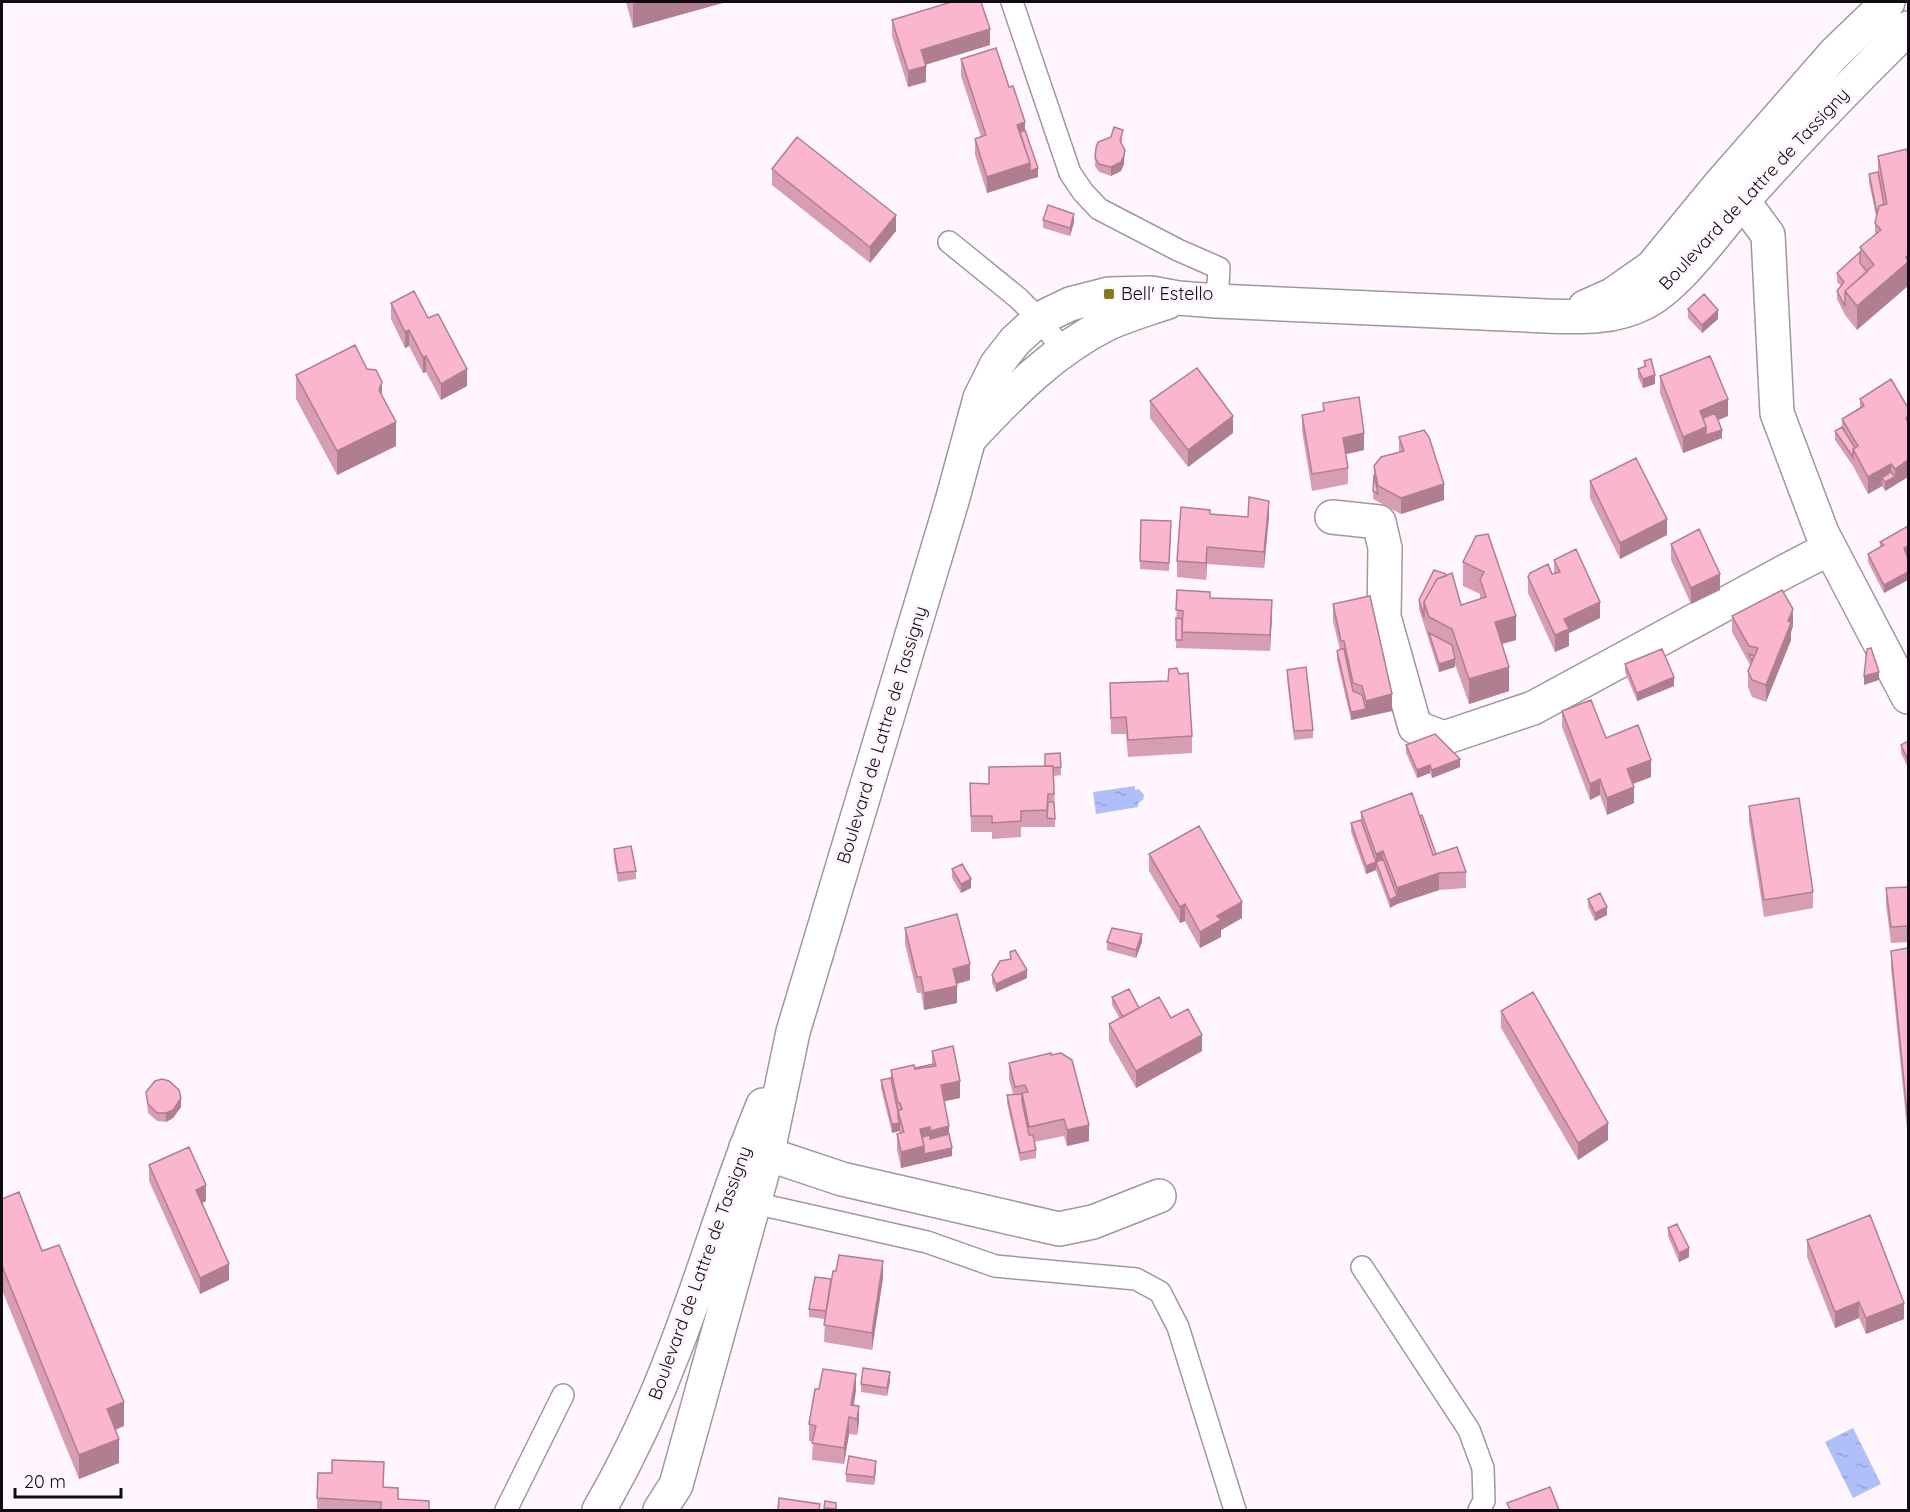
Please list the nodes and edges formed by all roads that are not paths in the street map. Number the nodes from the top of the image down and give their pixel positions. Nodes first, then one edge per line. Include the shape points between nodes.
1 (1012, 2) edge
2 (1888, 2) edge
3 (1908, 27) edge
4 (1732, 191) junction
5 (949, 242) dead end
6 (1178, 298) junction
7 (1217, 301) junction
8 (1039, 320) junction
9 (1063, 350) junction
10 (970, 438) junction
11 (1332, 517) dead end
12 (1830, 548) junction
13 (1908, 697) edge
14 (757, 1151) junction
15 (1159, 1196) dead end
16 (754, 1203) junction
17 (1362, 1267) dead end
18 (562, 1395) dead end
19 (506, 1510) edge
20 (599, 1510) edge
21 (660, 1510) edge
22 (1235, 1510) edge
23 (1479, 1510) edge

1 - 7 lane via 1070,173 1083,192 1099,209 1219,268
2 - 4 street, Boulevard de Lattre de Tassigny via 1834,54
3 - 4 street, Boulevard de Lattre de Tassigny
4 - 7 street, Boulevard de Lattre de Tassigny via 1671,284 1622,313 1546,316
4 - 12 street via 1768,235 1777,412
5 - 8 lane
6 - 7 street, Boulevard de Lattre de Tassigny
6 - 8 street, Boulevard de Lattre de Tassigny via 1151,293 1109,294 1070,304
6 - 9 street, Boulevard de Lattre de Tassigny via 1109,323
8 - 9 lane
8 - 10 street, Boulevard de Lattre de Tassigny via 997,364 980,398
9 - 10 street, Boulevard de Lattre de Tassigny via 1011,395
10 - 14 street, Boulevard de Lattre de Tassigny
11 - 12 street via 1378,522 1386,548 1384,617 1415,727 1444,738 1533,708
12 - 13 street
14 - 15 street via 842,1179 1059,1229 1093,1222
14 - 16 street, Boulevard de Lattre de Tassigny
14 - 20 street, Boulevard de Lattre de Tassigny via 625,1465
16 - 21 street, Boulevard de Lattre de Tassigny via 676,1485
16 - 22 lane via 927,1242 995,1266 1136,1279 1160,1292 1178,1327
17 - 23 lane via 1469,1430 1483,1468 1484,1502
18 - 19 lane

